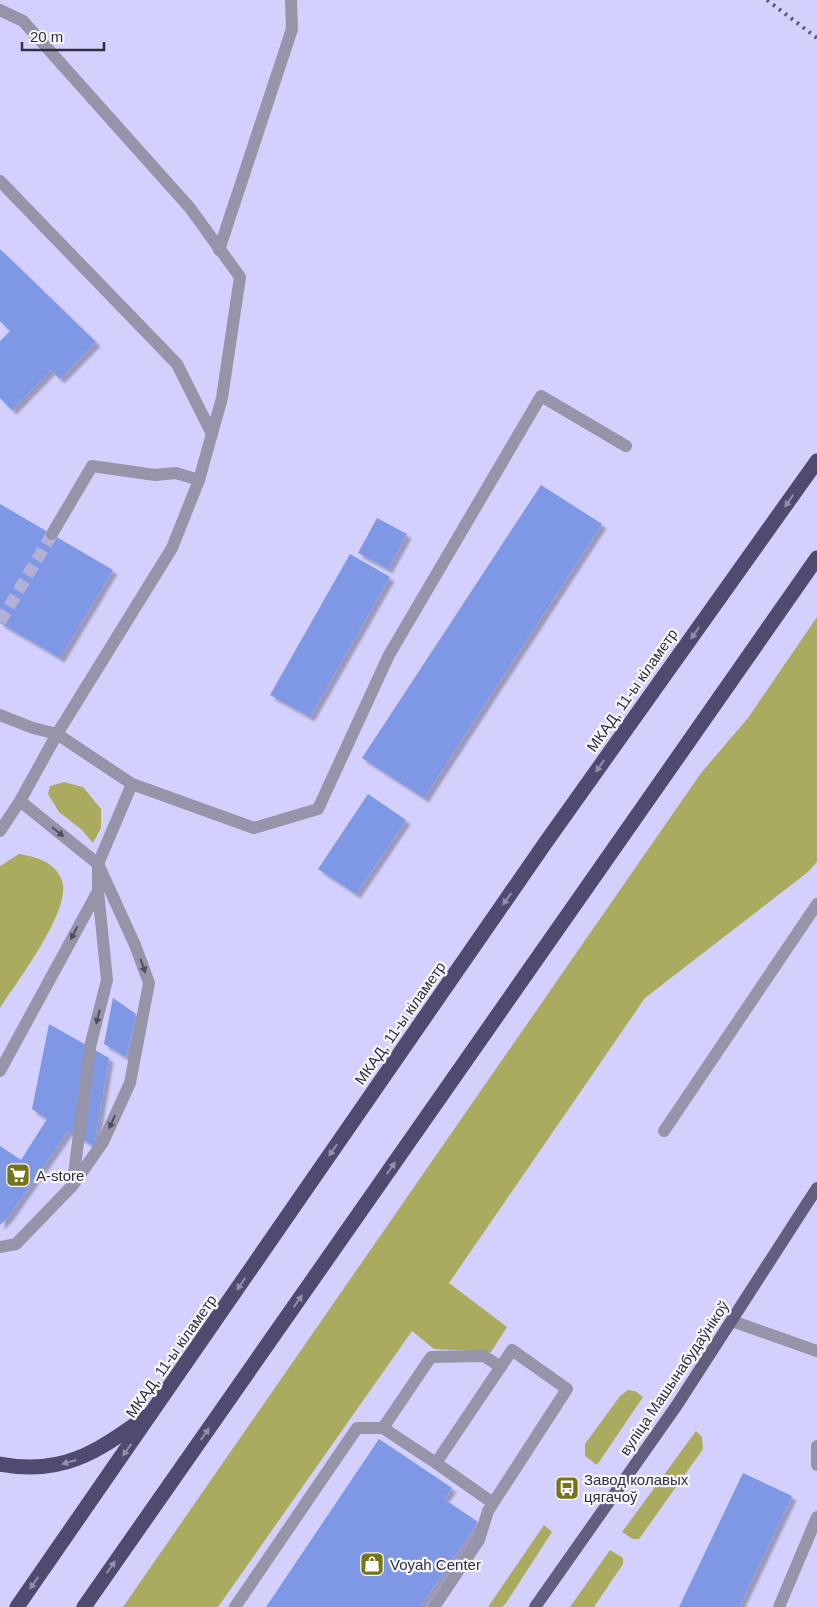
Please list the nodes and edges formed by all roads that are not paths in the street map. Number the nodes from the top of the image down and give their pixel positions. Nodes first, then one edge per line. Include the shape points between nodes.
1 (291, 0) edge
2 (0, 10) edge
3 (0, 181) edge
4 (219, 250) junction
5 (212, 434) junction
6 (626, 446) dead end
7 (817, 461) edge
8 (199, 480) junction
9 (52, 534) tunnel mouth
10 (817, 558) edge
11 (0, 715) edge
12 (57, 734) junction
13 (132, 784) junction
14 (20, 801) junction
15 (0, 831) edge
16 (98, 864) junction
17 (98, 892) junction
18 (817, 904) edge
19 (0, 1071) edge
20 (664, 1131) dead end
21 (73, 1185) junction
22 (817, 1188) edge
23 (0, 1247) edge
24 (732, 1321) junction
25 (817, 1351) edge
26 (501, 1367) junction
27 (155, 1410) junction
28 (383, 1428) junction
29 (817, 1446) edge
30 (436, 1463) junction
31 (0, 1464) edge
32 (817, 1465) edge
33 (493, 1503) junction
34 (817, 1517) edge
35 (17, 1607) edge
36 (84, 1607) edge
37 (235, 1607) edge
38 (435, 1607) edge
39 (535, 1607) edge
40 (779, 1607) edge

1 - 4 lane via 292,29
2 - 4 lane via 23,21 190,208
3 - 5 lane via 177,364
4 - 5 lane via 240,277 222,398
5 - 8 lane
6 - 13 lane via 541,396 389,655 318,809 254,828
7 -> 27 highway, МКАД, 11-ы кіламетр via 546,842
8 - 9 lane via 176,473 155,475 92,466
8 - 12 lane via 172,548
36 -> 10 highway
11 - 12 lane
12 - 13 lane
12 - 14 lane
13 - 16 lane
14 - 15 lane
14 -> 16 lane
16 - 17 lane
16 -> 21 lane via 149,983 130,1083 103,1142
17 -> 19 lane
17 -> 21 lane via 107,980 90,1047
18 - 20 lane
21 - 23 lane via 16,1244
22 - 24 main road, вуліца Машынабудаўнікоў
24 - 25 lane
24 - 39 main road, вуліца Машынабудаўнікоў
26 - 28 lane via 484,1356 432,1357
26 - 30 lane
26 - 33 lane via 512,1350 567,1389
27 -> 31 highway via 96,1451 72,1462 37,1468
27 -> 35 highway, МКАД, 11-ы кіламетр
28 - 30 lane
28 - 37 lane via 356,1428
29 - 32 lane
30 - 33 lane
33 - 38 lane via 479,1540
34 - 40 lane

